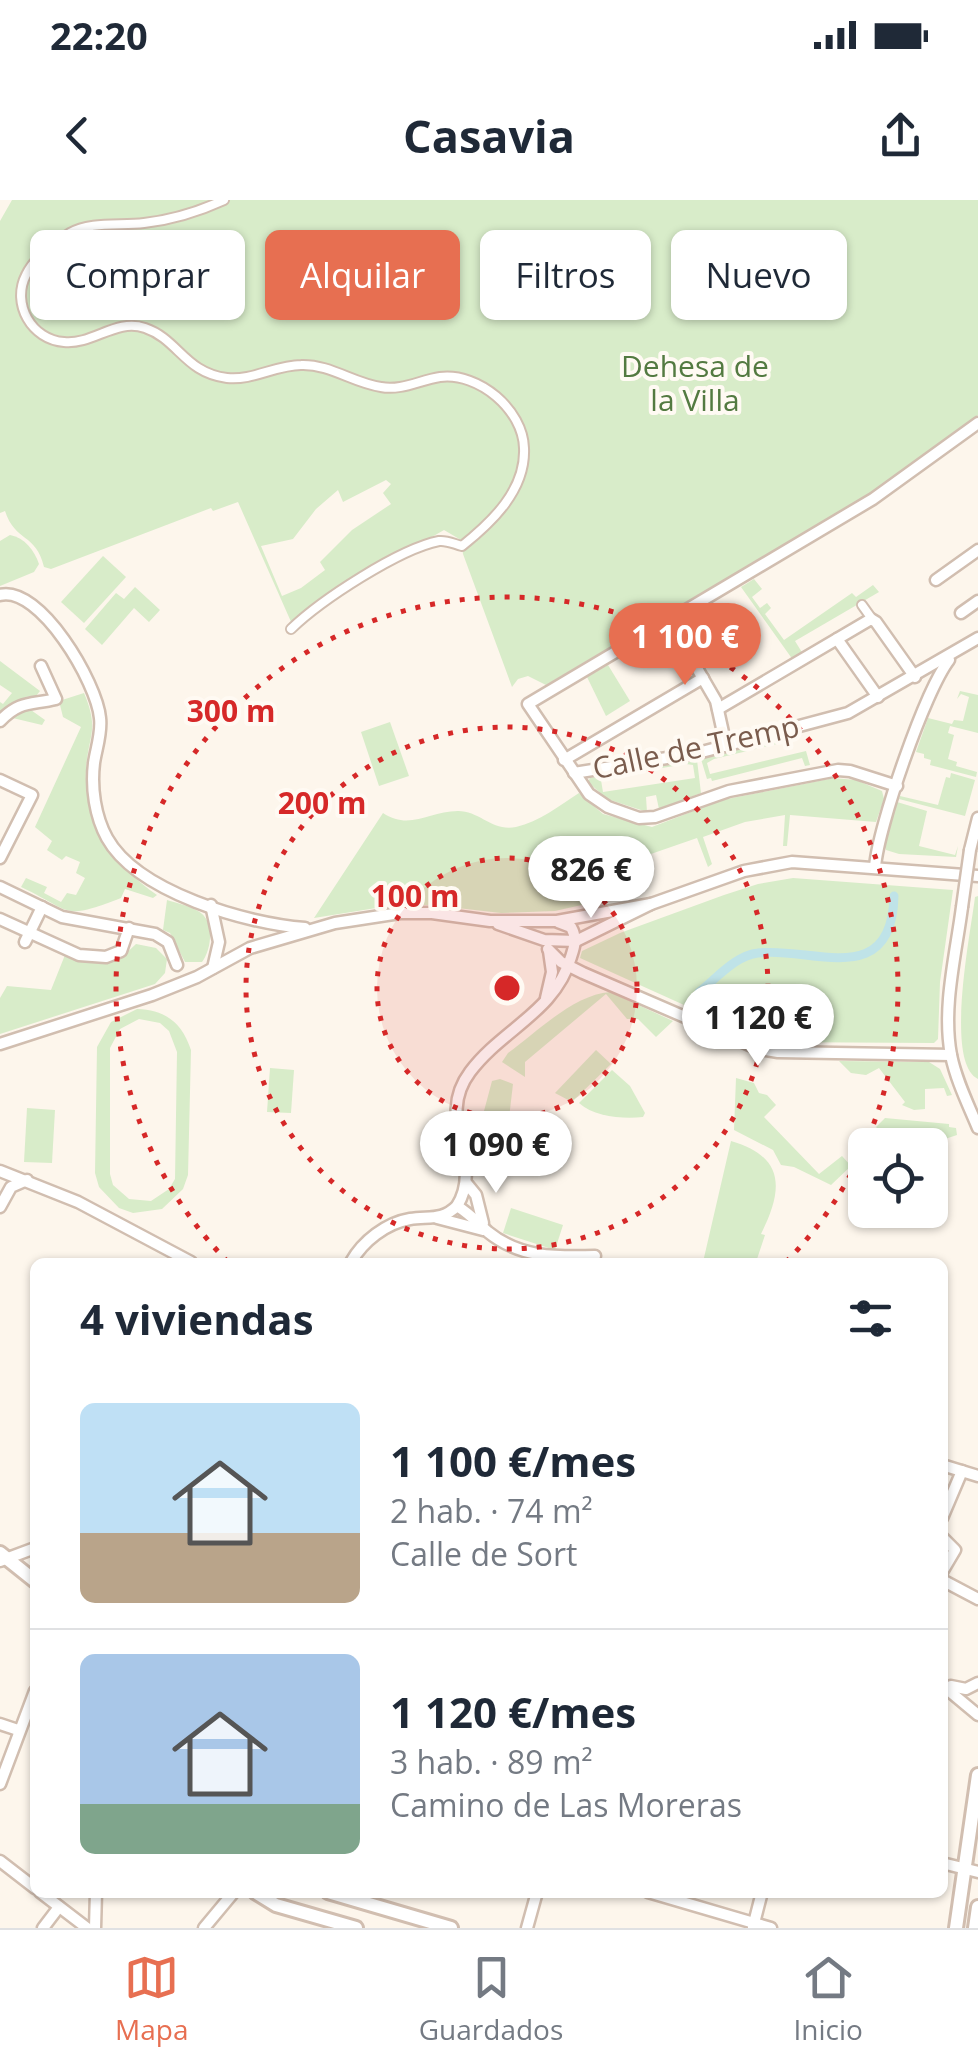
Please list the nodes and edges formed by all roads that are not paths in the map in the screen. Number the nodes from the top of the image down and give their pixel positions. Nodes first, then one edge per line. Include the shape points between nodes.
1 (224, 200) edge
2 (978, 423) edge
3 (978, 550) edge
4 (936, 580) dead end
5 (0, 595) edge
6 (978, 601) edge
7 (862, 605) dead end
8 (961, 613) dead end
9 (872, 619) junction
10 (669, 620) junction
11 (291, 629) dead end
12 (978, 638) edge
13 (836, 640) junction
14 (41, 666) dead end
15 (933, 673) junction
16 (915, 677) junction
17 (703, 678) junction
18 (878, 697) junction
19 (718, 709) junction
20 (1, 717) edge
21 (726, 746) junction
22 (564, 760) junction
23 (574, 774) junction
24 (0, 780) edge
25 (896, 786) junction
26 (978, 818) edge
27 (0, 858) edge
28 (875, 867) junction
29 (978, 876) edge
30 (0, 887) edge
31 (651, 904) junction
32 (211, 905) junction
33 (42, 907) junction
34 (62, 917) junction
35 (0, 920) edge
36 (490, 920) junction
37 (558, 922) junction
38 (129, 928) junction
39 (316, 929) junction
40 (27, 938) junction
41 (51, 940) junction
42 (546, 945) junction
43 (574, 947) junction
44 (177, 966) dead end
45 (568, 966) junction
46 (213, 968) junction
47 (586, 973) junction
48 (562, 982) junction
49 (542, 1008) junction
50 (0, 1044) edge
51 (951, 1054) junction
52 (972, 1099) edge
53 (978, 1128) edge
54 (0, 1171) edge
55 (28, 1180) junction
56 (468, 1184) junction
57 (0, 1207) edge
58 (456, 1208) junction
59 (437, 1218) junction
60 (476, 1228) junction
61 (488, 1232) junction
62 (594, 1256) dead end
63 (184, 1258) edge
64 (354, 1258) edge
65 (948, 1467) edge
66 (962, 1471) junction
67 (978, 1476) edge
68 (948, 1504) edge
69 (30, 1550) edge
70 (2, 1558) edge
71 (30, 1577) edge
72 (948, 1583) edge
73 (978, 1599) edge
74 (978, 1684) edge
75 (948, 1685) edge
76 (948, 1689) edge
77 (30, 1702) edge
78 (978, 1716) edge
79 (0, 1724) edge
80 (18, 1730) junction
81 (978, 1775) edge
82 (0, 1784) edge
83 (0, 1861) edge
84 (948, 1864) edge
85 (972, 1871) edge
86 (30, 1884) edge
87 (47, 1898) edge
88 (96, 1898) edge
89 (229, 1898) edge
90 (265, 1898) edge
91 (369, 1898) edge
92 (536, 1898) edge
93 (673, 1898) edge
94 (760, 1898) edge
95 (58, 1907) junction
96 (978, 1907) edge
97 (320, 1923) edge
98 (753, 1925) edge
99 (43, 1928) edge
100 (86, 1928) edge
101 (95, 1928) edge
102 (204, 1928) edge
103 (356, 1928) edge
104 (451, 1928) edge
105 (526, 1928) edge
106 (771, 1928) edge
107 (956, 1928) edge
108 (975, 1928) edge

1 - 11 street via 160,221 68,234 26,274 22,306 32,326 65,342 121,326 144,328 197,370 223,378 302,364 382,388 456,378 509,407 524,439 518,481 488,525 462,546 442,540 394,560
2 - 10 street via 873,499
3 - 4 street
5 - 32 street via 18,595 38,609 60,634 93,695 100,718 94,800 107,838 155,885
6 - 8 street
7 - 9 street
9 - 13 street
9 - 16 street
10 - 17 street
10 - 22 street via 528,704
12 - 15 street
13 - 18 street
13 - 19 street
14 - 20 street via 56,699 30,700
15 - 16 street, Calle de Tremp
15 - 25 street
16 - 18 street, Calle de Tremp
17 - 19 street
17 - 22 street
18 - 21 street, Calle de Tremp via 848,713
19 - 21 street
21 - 23 street, Calle de Tremp
22 - 23 street
23 - 25 street via 601,804 647,818 729,791 838,770
24 - 27 street via 32,795
25 - 28 street
26 - 51 street, bridge via 950,998
28 - 29 street
28 - 31 street via 775,864
30 - 33 street
31 - 37 street
31 - 43 street
32 - 39 street
32 - 46 street via 219,942
33 - 34 street
33 - 40 street
34 - 38 street
34 - 41 street
35 - 40 street
36 - 37 street
36 - 39 street via 400,912
36 - 42 street
37 - 42 street via 547,928
37 - 43 street via 571,927
38 - 41 street via 121,951 106,957 80,955
38 - 44 street via 171,950
39 - 46 street via 250,948
40 - 41 street
42 - 43 street
42 - 45 street
42 - 49 street via 552,976
43 - 45 street
43 - 47 street
45 - 47 street
45 - 48 street
46 - 50 street
47 - 48 street
47 - 51 street via 759,1049
48 - 49 street
49 - 56 street via 476,1064 459,1091 456,1122
51 - 52 street
52 - 53 street
54 - 55 street
55 - 57 street via 11,1186
55 - 63 street
56 - 58 street
56 - 61 street
58 - 59 street
58 - 60 street
58 - 61 street
59 - 60 street
59 - 64 street via 409,1219 380,1231
60 - 61 street
61 - 62 street via 533,1255
65 - 66 street
66 - 67 street
66 - 68 street
69 - 70 street
70 - 71 street
72 - 73 street
74 - 75 street
76 - 78 street
77 - 80 street
79 - 80 street
80 - 82 street
81 - 85 street
83 - 86 street
84 - 85 street
85 - 107 street
87 - 95 street
88 - 101 street
89 - 102 street
90 - 97 street
91 - 104 street
92 - 105 street
93 - 98 street
94 - 98 street
95 - 99 street
95 - 100 street
96 - 108 street
97 - 103 street
98 - 106 street

